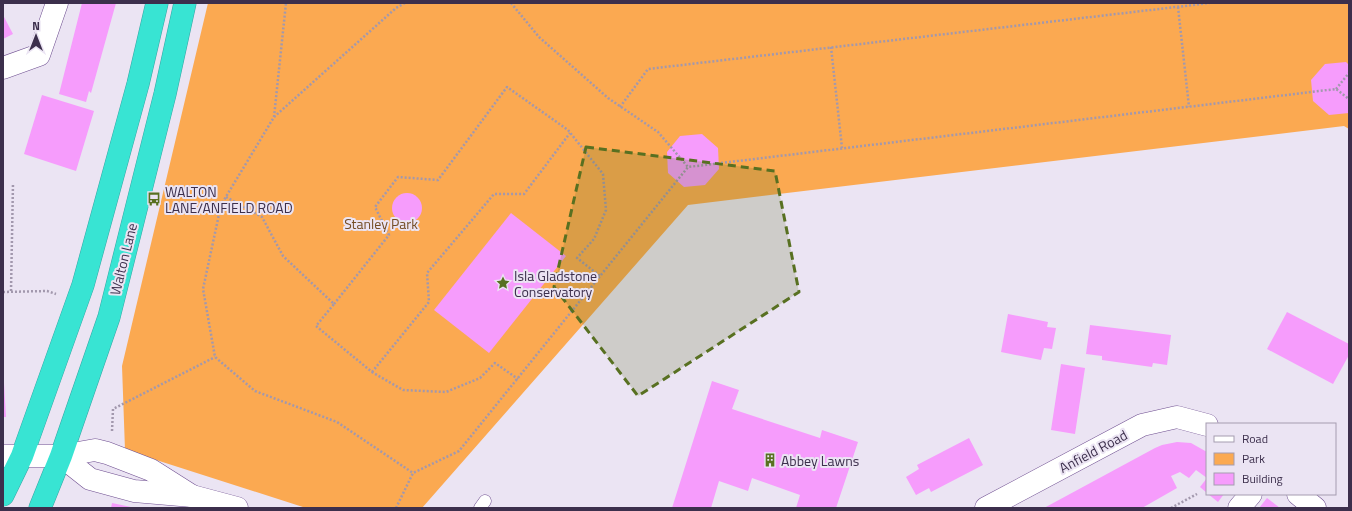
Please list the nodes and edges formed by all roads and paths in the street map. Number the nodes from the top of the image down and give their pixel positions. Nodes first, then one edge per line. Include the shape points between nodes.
1 (57, 3) edge
2 (157, 3) edge
3 (185, 3) edge
4 (286, 3) edge
5 (405, 3) edge
6 (511, 3) edge
7 (1210, 3) edge
8 (1178, 7) junction
9 (831, 47) junction
10 (3, 68) edge
11 (1349, 73) edge
12 (1336, 89) junction
13 (1349, 99) edge
14 (620, 107) junction
15 (1189, 107) junction
16 (274, 117) junction
17 (570, 133) junction
18 (842, 148) junction
19 (688, 167) junction
20 (13, 183) dead end
21 (226, 197) junction
22 (600, 276) junction
23 (3, 292) edge
24 (11, 292) junction
25 (78, 300) junction
26 (334, 304) junction
27 (215, 357) junction
28 (372, 372) junction
29 (518, 379) junction
30 (1206, 425) edge
31 (112, 437) dead end
32 (12, 456) edge
33 (61, 456) junction
34 (413, 474) junction
35 (1196, 494) dead end
36 (3, 495) edge
37 (1250, 495) edge
38 (1299, 495) edge
39 (192, 496) junction
40 (40, 508) edge
41 (237, 508) edge
42 (396, 508) edge
43 (986, 508) edge
44 (1171, 508) edge
45 (1239, 508) edge
46 (1315, 508) edge

1 - 10 street via 39,55
2 - 25 highway via 138,84
3 - 33 highway, Walton Lane via 109,317
4 - 16 path
5 - 16 path via 396,8
6 - 14 path via 538,37
7 - 8 path
8 - 9 path
8 - 15 path
9 - 14 path via 648,69
9 - 18 path
11 - 12 path
12 - 13 path
12 - 15 path
14 - 19 path via 658,132
15 - 18 path
16 - 21 path
17 - 22 path via 603,174 606,210 594,239 577,258
17 - 26 path via 507,87 438,180 398,177 375,207 389,235
17 - 28 path via 524,194 494,194 427,273 429,302
18 - 19 path
19 - 22 path
20 - 24 path
21 - 26 path via 262,217 283,256
21 - 27 path via 221,205 203,289
22 - 29 path
23 - 24 path
24 - 25 path via 47,292
25 - 32 highway
26 - 28 path via 316,326
27 - 31 path via 113,409
27 - 34 path via 255,391 337,422
28 - 29 path via 404,390 446,392 480,378 495,363
29 - 34 path via 459,451
30 - 43 street, Anfield Road via 1176,417 1142,425
32 - 33 street
32 - 36 highway
33 - 39 street via 90,479 134,491
33 - 39 street via 95,450 107,453 151,470
33 - 40 highway, Walton Lane
34 - 42 path
35 - 44 path
37 - 45 street
38 - 46 street
39 - 41 street

